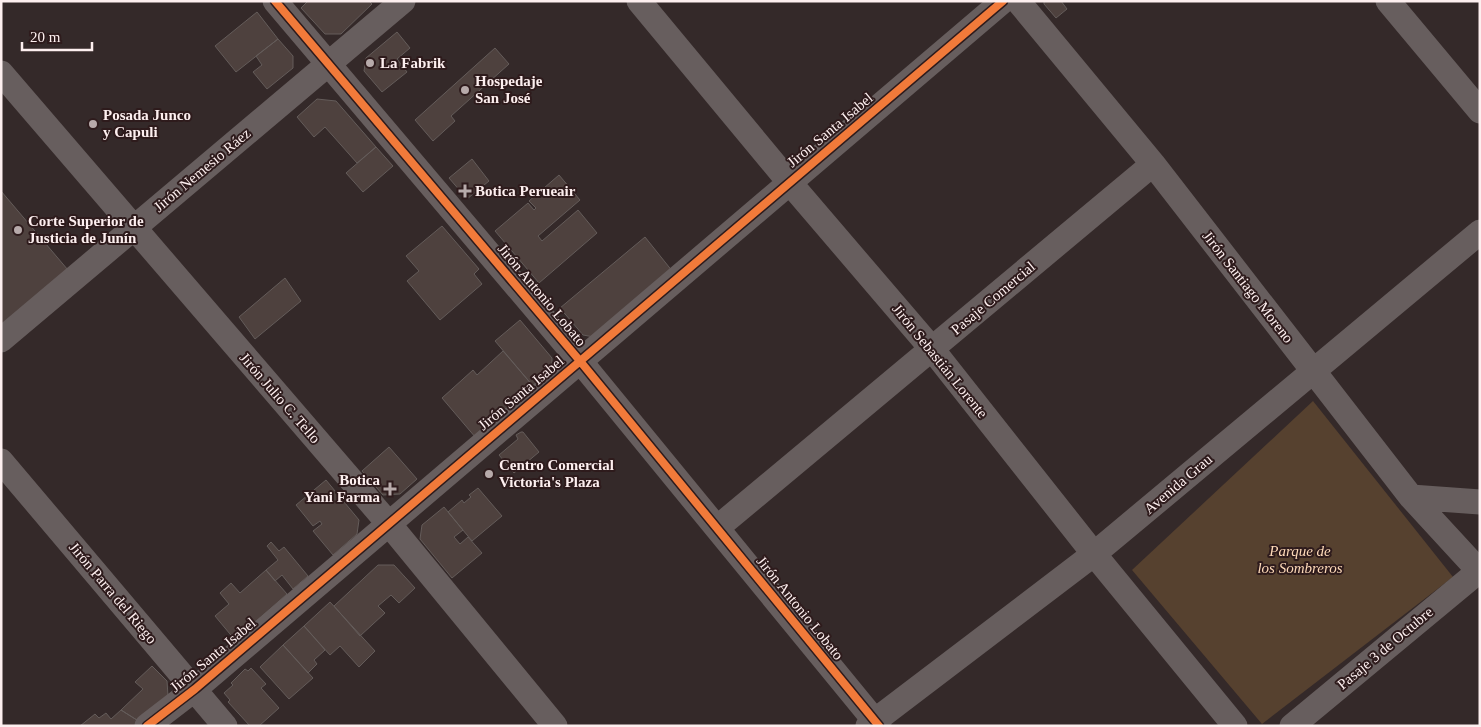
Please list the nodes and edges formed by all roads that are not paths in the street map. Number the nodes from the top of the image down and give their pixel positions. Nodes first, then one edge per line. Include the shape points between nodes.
1 (275, 1) edge
2 (403, 1) edge
3 (639, 1) edge
4 (1003, 1) edge
5 (1018, 1) edge
6 (1388, 1) edge
7 (329, 64) junction
8 (1, 72) edge
9 (1480, 111) edge
10 (1153, 164) junction
11 (790, 183) junction
12 (134, 227) junction
13 (1480, 232) edge
14 (1, 340) edge
15 (932, 349) junction
16 (580, 361) junction
17 (1313, 372) junction
18 (1, 461) edge
19 (1411, 497) junction
20 (1480, 502) edge
21 (389, 524) junction
22 (717, 528) junction
23 (1094, 554) junction
24 (1479, 572) edge
25 (195, 689) junction
26 (874, 724) edge
27 (148, 726) edge
28 (225, 726) edge
29 (555, 726) edge
30 (1235, 726) edge
31 (1292, 726) edge

1 - 7 street, Jirón Antonio Lobato
2 - 7 street, Jirón Nemesio Ráez
3 - 11 street, Jirón Sebastián Lorente
4 - 11 street, Jirón Santa Isabel
5 - 10 street, Jirón Santiago Moreno
6 - 9 street
7 - 12 street, Jirón Nemesio Ráez
7 - 16 street, Jirón Antonio Lobato
8 - 12 street, Jirón Julio C. Tello
10 - 15 street, Pasaje Comercial
10 - 17 street, Jirón Santiago Moreno
11 - 15 street, Jirón Sebastián Lorente
11 - 16 street, Jirón Santa Isabel
12 - 14 street, Jirón Nemesio Ráez
12 - 21 street, Jirón Julio C. Tello
13 - 17 street, Avenida Grau
15 - 22 street, Pasaje Comercial
15 - 23 street, Jirón Sebastián Lorente
16 - 21 street, Jirón Santa Isabel
16 - 22 street, Jirón Antonio Lobato
17 - 19 street, Jirón Santiago Moreno
17 - 23 street, Avenida Grau
18 - 25 street, Jirón Parra del Riego
19 - 20 street
19 - 24 street, Jirón Santiago Moreno
21 - 25 street, Jirón Santa Isabel
21 - 29 street, Jirón Julio C. Tello
22 - 26 street, Jirón Antonio Lobato
23 - 26 street, Avenida Grau
23 - 30 street, Jirón Sebastián Lorente
24 - 31 street, Pasaje 3 de Octubre
25 - 27 street, Jirón Santa Isabel
25 - 28 street, Jirón Parra del Riego

